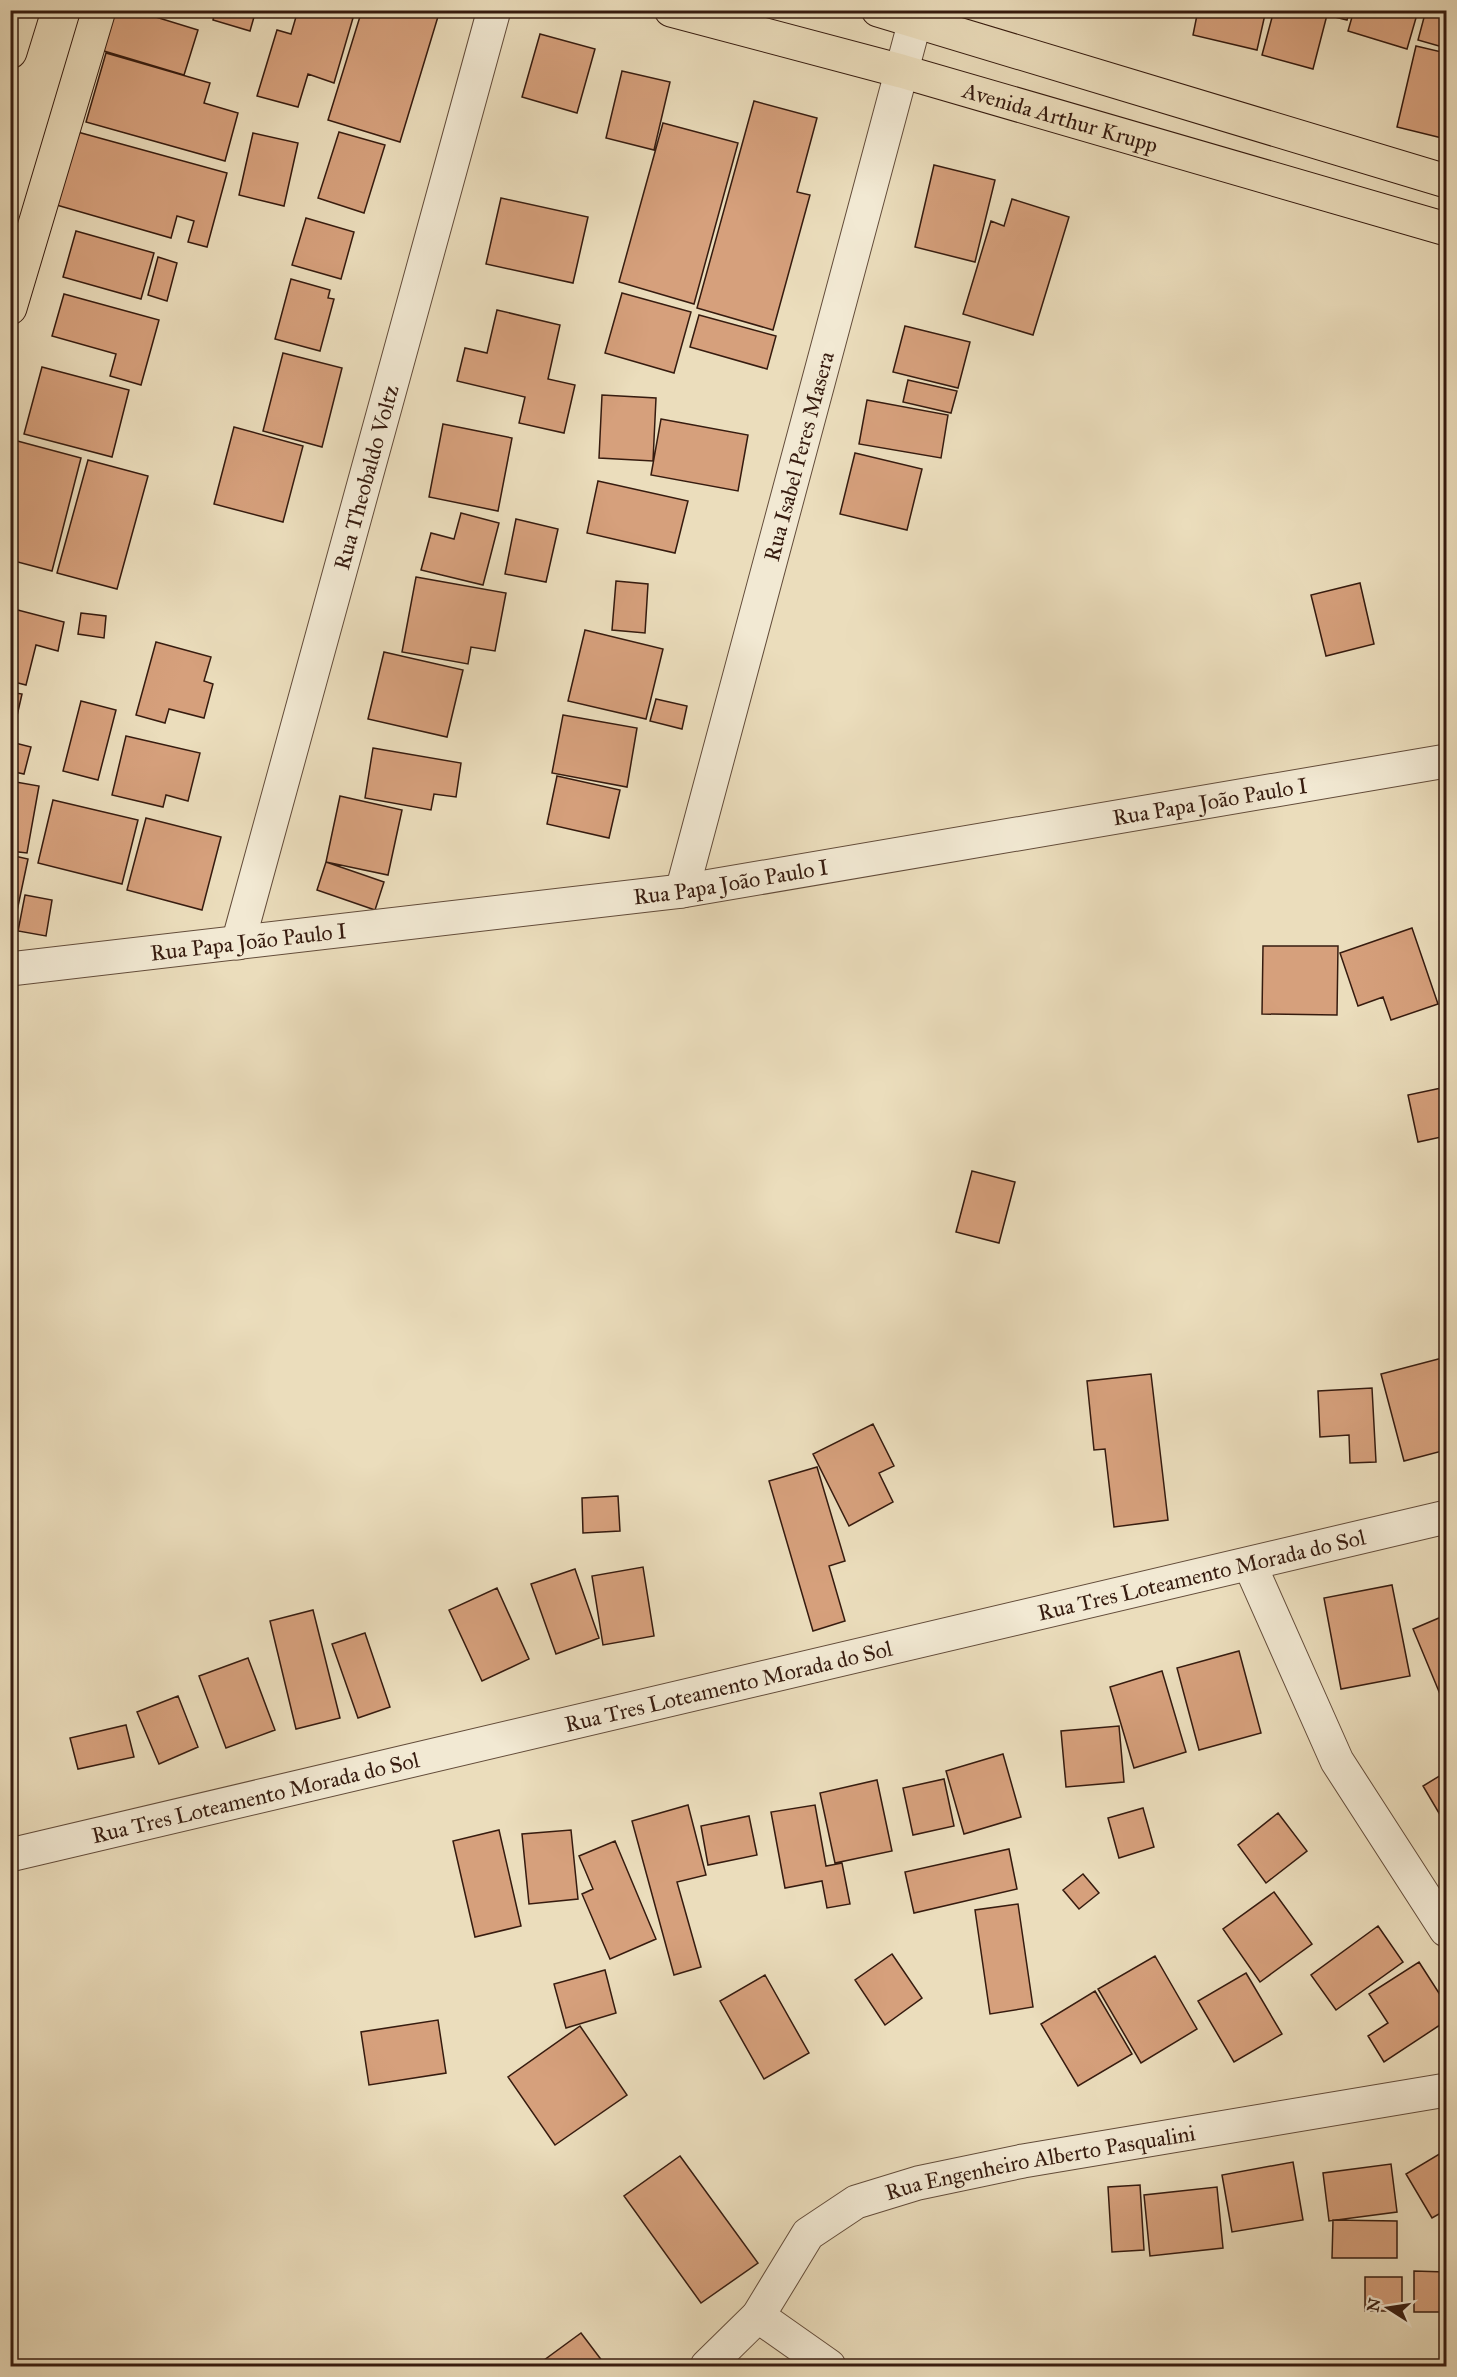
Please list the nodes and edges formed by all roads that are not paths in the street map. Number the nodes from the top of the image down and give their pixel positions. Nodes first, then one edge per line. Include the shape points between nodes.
1 (23, 10) edge
2 (99, 10) edge
3 (494, 10) edge
4 (671, 10) edge
5 (878, 10) edge
6 (915, 21) junction
7 (10, 52) edge
8 (901, 71) junction
9 (1446, 181) edge
10 (1446, 229) edge
11 (10, 308) edge
12 (1446, 761) edge
13 (682, 891) junction
14 (238, 943) junction
15 (10, 969) edge
16 (1446, 1517) edge
17 (1250, 1565) junction
18 (10, 1854) edge
19 (1446, 1930) edge
20 (1446, 2090) edge
21 (758, 2316) junction
22 (707, 2367) edge
23 (829, 2367) edge

1 - 7 main road
2 - 11 main road
3 - 14 street, Rua Theobaldo Voltz
4 - 8 main road, Avenida Arthur Krupp
5 - 6 main road
6 - 8 street, Rua Isabel Peres Masera
6 - 9 main road
8 - 10 main road, Avenida Arthur Krupp
8 - 13 street, Rua Isabel Peres Masera
12 - 13 street, Rua Papa João Paulo I
13 - 14 street, Rua Papa João Paulo I
14 - 15 street, Rua Papa João Paulo I
16 - 17 street, Rua Tres Loteamento Morada do Sol
17 - 18 street, Rua Tres Loteamento Morada do Sol
17 - 19 street via 1338,1761
20 - 21 street, Rua Engenheiro Alberto Pasqualini via 1023,2161 918,2183 856,2202 808,2234
21 - 22 street, Rua Engenheiro Alberto Pasqualini
21 - 23 street

